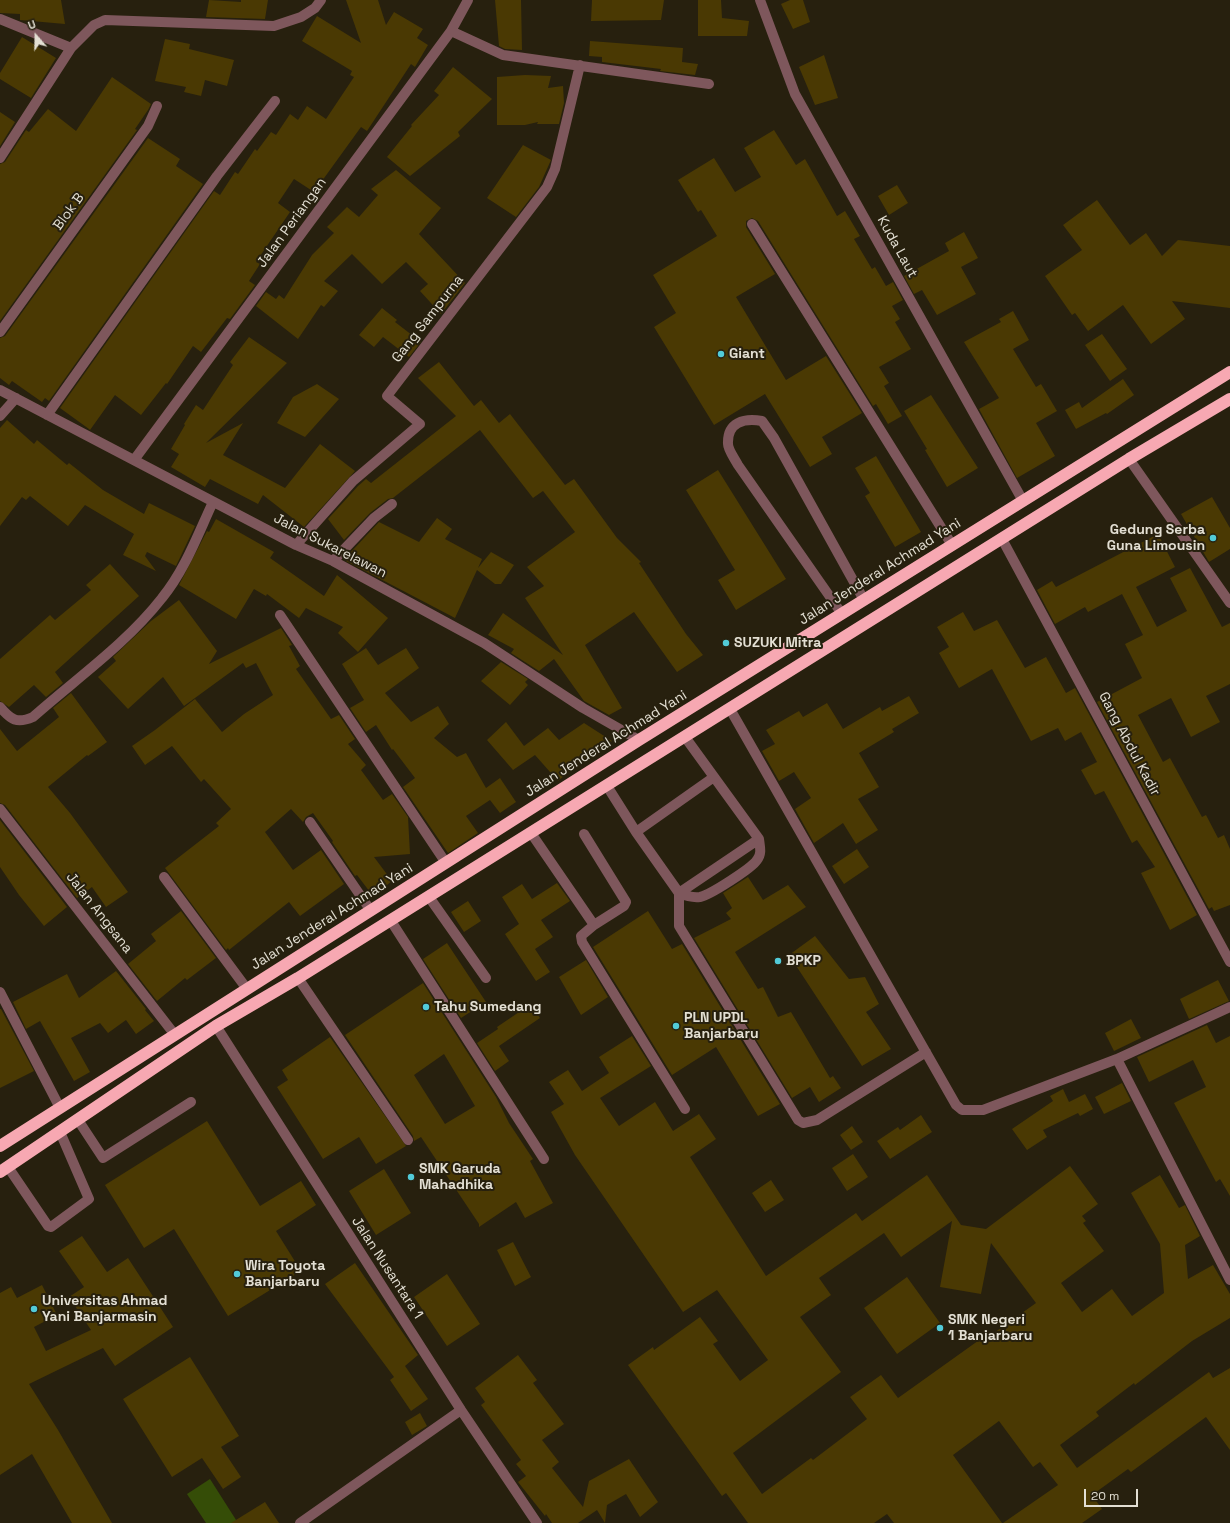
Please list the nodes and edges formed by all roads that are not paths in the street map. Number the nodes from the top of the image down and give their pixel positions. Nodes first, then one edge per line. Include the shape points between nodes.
1 (321, 0) edge
2 (468, 0) edge
3 (760, 0) edge
4 (0, 19) edge
5 (451, 32) junction
6 (71, 48) junction
7 (580, 65) junction
8 (710, 84) dead end
9 (275, 101) dead end
10 (157, 106) dead end
11 (0, 158) edge
12 (752, 224) dead end
13 (0, 332) edge
14 (1230, 372) edge
15 (0, 390) edge
16 (16, 398) junction
17 (1230, 399) edge
18 (47, 415) junction
19 (0, 416) edge
20 (1129, 459) junction
21 (134, 460) junction
22 (1023, 501) junction
23 (213, 502) junction
24 (392, 504) dead end
25 (1002, 539) junction
26 (296, 545) junction
27 (952, 545) junction
28 (333, 561) junction
29 (864, 600) junction
30 (1230, 603) edge
31 (842, 614) junction
32 (280, 615) dead end
33 (800, 639) junction
34 (813, 658) junction
35 (0, 707) edge
36 (730, 709) junction
37 (685, 737) junction
38 (639, 740) junction
39 (714, 777) junction
40 (607, 786) junction
41 (0, 809) edge
42 (310, 822) dead end
43 (531, 832) junction
44 (636, 832) junction
45 (584, 834) dead end
46 (758, 839) junction
47 (446, 863) junction
48 (164, 877) dead end
49 (679, 893) junction
50 (429, 897) junction
51 (370, 910) junction
52 (391, 921) junction
53 (594, 925) junction
54 (1230, 962) edge
55 (298, 978) junction
56 (486, 978) dead end
57 (247, 989) junction
58 (0, 992) edge
59 (1230, 1007) edge
60 (216, 1026) junction
61 (175, 1035) junction
62 (926, 1052) junction
63 (1116, 1059) junction
64 (191, 1102) dead end
65 (60, 1108) junction
66 (685, 1108) dead end
67 (78, 1120) junction
68 (60, 1132) junction
69 (408, 1140) dead end
70 (0, 1146) edge
71 (544, 1159) dead end
72 (4, 1170) edge
73 (1230, 1280) edge
74 (461, 1410) junction
75 (300, 1523) edge
76 (537, 1523) edge

1 - 6 street via 315,8 301,17 274,26 105,20 94,25
2 - 5 street, Jalan Periangan
3 - 22 street, Kuda Laut via 787,75 802,107
4 - 6 street
5 - 7 street via 502,55
5 - 21 street, Jalan Periangan
6 - 11 street
7 - 8 street
7 - 26 street, Gang Sampurna via 555,169 547,187 387,396 420,424 353,481
9 - 18 street via 217,176
10 - 13 street, Blok B via 148,126
12 - 27 street
14 - 22 highway, Jalan Jenderal Achmad Yani
15 - 16 street, Jalan Sukarelawan
16 - 18 street, Jalan Sukarelawan
16 - 19 street
17 - 20 highway
18 - 21 street, Jalan Sukarelawan
20 - 25 highway
20 - 30 street
21 - 23 street, Jalan Sukarelawan
22 - 27 highway, Jalan Jenderal Achmad Yani
23 - 26 street, Jalan Sukarelawan
23 - 35 street via 186,561 163,598 124,640 33,717 16,721
24 - 28 street via 374,518
25 - 34 highway
25 - 54 street, Gang Abdul Kadir
26 - 28 street, Jalan Sukarelawan
27 - 29 highway, Jalan Jenderal Achmad Yani
28 - 38 street, Jalan Sukarelawan via 484,643 583,708
29 - 31 highway, Jalan Jenderal Achmad Yani
29 - 31 street via 774,438 762,421 750,419 740,422 730,433 728,445 738,465
31 - 33 highway, Jalan Jenderal Achmad Yani
32 - 47 street
33 - 34 highway
33 - 38 highway, Jalan Jenderal Achmad Yani
34 - 36 highway
36 - 37 highway
36 - 62 street
37 - 39 street
37 - 40 highway
38 - 47 highway, Jalan Jenderal Achmad Yani
39 - 44 street
39 - 46 street
40 - 43 highway
40 - 44 street
41 - 61 street, Jalan Angsana
42 - 51 street
43 - 50 highway
43 - 53 street
44 - 49 street
45 - 53 street via 626,902 624,906
46 - 49 street
46 - 49 street via 761,851 758,860 748,868 709,894 691,897
47 - 51 highway, Jalan Jenderal Achmad Yani
48 - 57 street
49 - 62 street via 679,926 683,934 798,1120 803,1123 817,1120
50 - 52 highway
50 - 56 street
51 - 57 highway, Jalan Jenderal Achmad Yani
52 - 55 highway
52 - 71 street
53 - 66 street via 581,936 582,942
55 - 60 highway
55 - 69 street
57 - 61 highway, Jalan Jenderal Achmad Yani
58 - 65 street
59 - 63 street
60 - 67 highway
60 - 74 street, Jalan Nusantara 1
61 - 65 highway, Jalan Jenderal Achmad Yani
62 - 63 street via 956,1105 962,1110 970,1111 983,1110
63 - 73 street
64 - 67 street via 103,1158
65 - 70 highway, Jalan Jenderal Achmad Yani
67 - 68 highway
68 - 72 highway
68 - 72 street via 89,1199 51,1227
74 - 75 street
74 - 76 street, Jalan Nusantara 1

